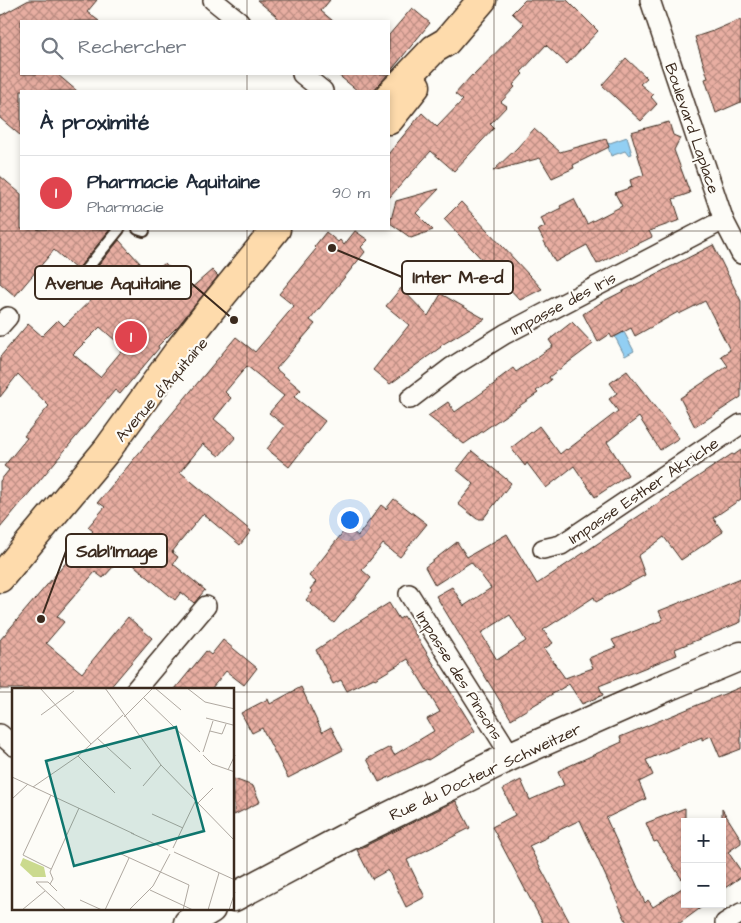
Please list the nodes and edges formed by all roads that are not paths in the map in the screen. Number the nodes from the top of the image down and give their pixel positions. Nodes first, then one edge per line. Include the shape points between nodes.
1 (213, 0) edge
2 (482, 0) edge
3 (650, 0) edge
4 (238, 20) edge
5 (446, 42) junction
6 (303, 75) edge
7 (322, 90) edge
8 (390, 95) edge
9 (390, 119) edge
10 (724, 221) junction
11 (118, 230) edge
12 (275, 230) edge
13 (297, 230) edge
14 (741, 254) edge
15 (48, 282) dead end
16 (410, 399) dead end
17 (741, 424) edge
18 (107, 450) junction
19 (543, 549) dead end
20 (0, 578) edge
21 (410, 594) dead end
22 (206, 606) dead end
23 (741, 656) edge
24 (137, 688) edge
25 (0, 734) edge
26 (12, 744) edge
27 (511, 756) junction
28 (235, 896) edge
29 (741, 913) edge
30 (725, 923) edge

1 - 4 street
2 - 5 main road
3 - 10 street, Boulevard Laplace
5 - 8 main road via 434,49
5 - 9 main road via 442,54
6 - 7 street
10 - 14 street, Boulevard Laplace
10 - 16 street, Impasse des Iris via 505,334 452,367
11 - 15 lane via 76,282
12 - 18 main road, Avenue d'Aquitaine via 220,296
13 - 18 main road, Avenue d'Aquitaine via 142,415
17 - 19 street, Impasse Esther Akriche via 561,545
18 - 20 main road
21 - 27 street, Impasse des Pinsons
22 - 24 street
23 - 27 street, Rue du Docteur Schweitzer
25 - 26 street
27 - 28 street, Rue du Docteur Schweitzer
29 - 30 street

